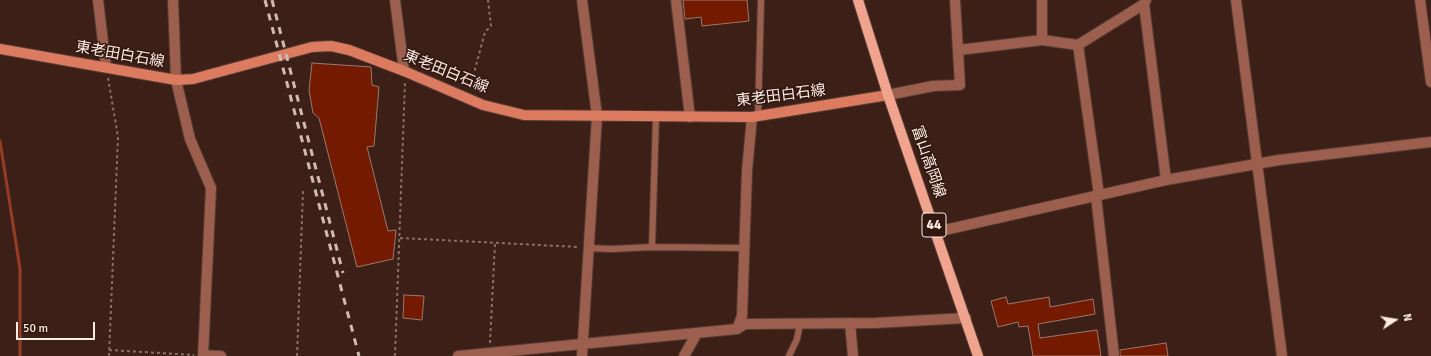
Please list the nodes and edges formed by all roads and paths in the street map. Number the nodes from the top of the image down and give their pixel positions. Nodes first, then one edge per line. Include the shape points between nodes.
1 (98, 0) edge
2 (172, 0) edge
3 (395, 0) edge
4 (488, 0) edge
5 (582, 0) edge
6 (676, 0) edge
7 (761, 0) edge
8 (858, 0) edge
9 (955, 0) edge
10 (1042, 0) edge
11 (1236, 0) edge
12 (1420, 0) edge
13 (1145, 2) edge
14 (1042, 40) junction
15 (1078, 45) junction
16 (2, 49) edge
17 (959, 50) junction
18 (106, 67) junction
19 (404, 71) junction
20 (176, 80) junction
21 (1431, 82) edge
22 (888, 95) junction
23 (467, 98) junction
24 (597, 116) junction
25 (656, 117) junction
26 (690, 117) junction
27 (755, 117) junction
28 (1431, 142) edge
29 (1257, 164) junction
30 (1166, 180) junction
31 (303, 191) dead end
32 (1098, 195) junction
33 (936, 232) junction
34 (400, 238) junction
35 (495, 243) junction
36 (652, 247) junction
37 (588, 248) junction
38 (744, 248) junction
39 (966, 318) junction
40 (850, 323) junction
41 (800, 324) junction
42 (737, 329) junction
43 (697, 333) junction
44 (582, 344) junction
45 (109, 350) junction
46 (490, 354) junction
47 (109, 356) edge
48 (203, 356) edge
49 (221, 356) edge
50 (297, 356) edge
51 (395, 356) edge
52 (458, 356) edge
53 (582, 356) edge
54 (684, 356) edge
55 (789, 356) edge
56 (852, 356) edge
57 (978, 356) edge
58 (1114, 356) edge
59 (1282, 356) edge

1 - 18 street
2 - 20 street
3 - 19 street
4 - 23 path via 491,26 485,32
5 - 24 street
6 - 26 street
7 - 27 lane
8 - 22 main road, 富山高岡線 / 44
9 - 17 street
10 - 14 street
11 - 29 street
12 - 21 street
13 - 15 street
13 - 30 street
14 - 15 street
14 - 17 street
15 - 32 street
16 - 18 main road, 東老田白石線
17 - 22 street via 960,85 933,86
18 - 20 main road, 東老田白石線
18 - 45 path via 118,137
19 - 20 main road, 東老田白石線 via 349,50 330,46 312,48 193,79
19 - 23 main road, 東老田白石線
19 - 34 path via 406,94
20 - 48 street via 190,139 211,188
22 - 27 main road, 東老田白石線
22 - 33 main road, 富山高岡線 / 44
23 - 24 main road, 東老田白石線 via 483,105 524,115
24 - 25 main road, 東老田白石線
24 - 37 street
25 - 26 main road, 東老田白石線
25 - 36 lane
26 - 27 main road, 東老田白石線
27 - 38 street via 747,171
28 - 29 street
29 - 30 street
29 - 59 street
30 - 32 street
31 - 50 path
32 - 33 street
32 - 58 street
33 - 39 main road, 富山高岡線 / 44
34 - 35 path
34 - 51 path
35 - 37 path
35 - 46 path
36 - 37 lane
36 - 38 lane
37 - 44 street
38 - 42 street via 742,316
39 - 40 street
39 - 57 main road, 富山高岡線 / 44
40 - 41 street
40 - 56 street
41 - 42 street via 745,324
41 - 55 lane via 797,339
42 - 43 street
43 - 44 street
43 - 54 street
44 - 46 street
44 - 53 street
45 - 47 path
45 - 48 path
46 - 52 street
48 - 49 street

